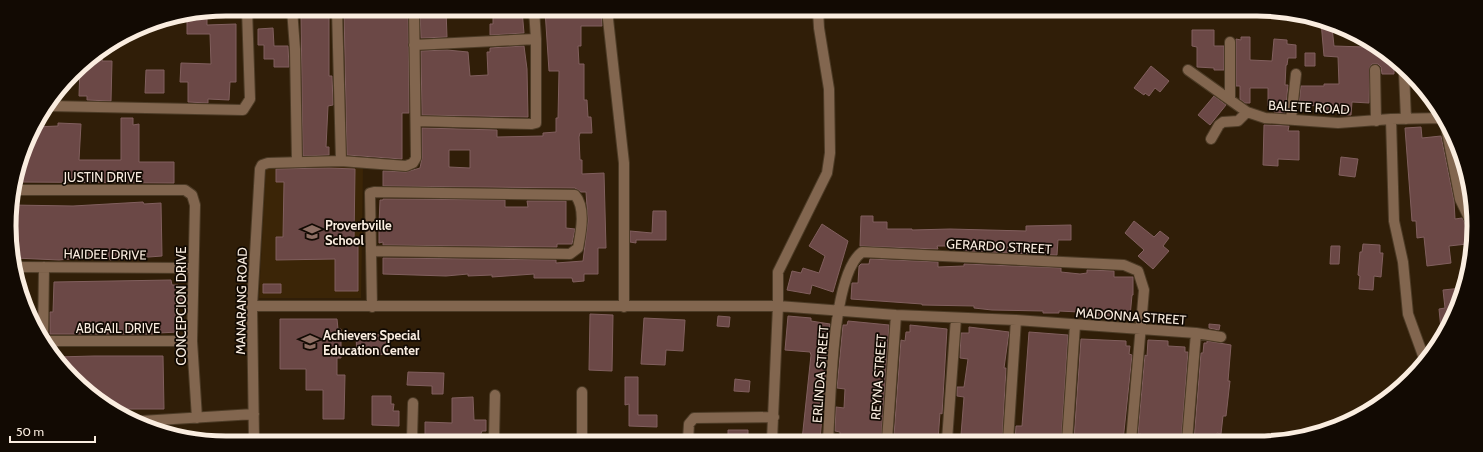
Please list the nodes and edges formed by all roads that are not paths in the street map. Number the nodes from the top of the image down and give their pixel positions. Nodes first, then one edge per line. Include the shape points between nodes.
1 (247, 16) edge
2 (293, 16) edge
3 (337, 16) edge
4 (414, 16) edge
5 (534, 16) edge
6 (607, 16) edge
7 (818, 16) edge
8 (536, 39) junction
9 (1230, 42) dead end
10 (414, 45) junction
11 (1188, 70) dead end
12 (1375, 70) dead end
13 (1296, 74) dead end
14 (1404, 77) edge
15 (1230, 99) junction
16 (53, 106) edge
17 (1247, 112) junction
18 (1437, 118) edge
19 (1291, 119) junction
20 (1391, 119) junction
21 (1406, 119) junction
22 (416, 121) junction
23 (1376, 121) junction
24 (1211, 139) dead end
25 (1449, 141) edge
26 (340, 161) junction
27 (297, 162) junction
28 (19, 190) edge
29 (192, 195) joint
30 (1467, 214) edge
31 (371, 251) junction
32 (20, 267) edge
33 (44, 267) junction
34 (193, 268) junction
35 (252, 306) junction
36 (778, 306) junction
37 (372, 307) junction
38 (624, 307) junction
39 (837, 310) junction
40 (896, 315) junction
41 (956, 318) junction
42 (1016, 320) junction
43 (1075, 325) junction
44 (43, 329) edge
45 (1140, 329) junction
46 (1196, 334) junction
47 (1221, 336) dead end
48 (192, 340) junction
49 (50, 341) edge
50 (1423, 355) edge
51 (582, 392) dead end
52 (495, 395) dead end
53 (413, 403) dead end
54 (254, 414) junction
55 (774, 417) junction
56 (197, 418) junction
57 (148, 421) edge
58 (254, 436) edge
59 (412, 436) edge
60 (494, 436) edge
61 (582, 436) edge
62 (688, 436) edge
63 (772, 436) edge
64 (828, 436) edge
65 (887, 436) edge
66 (947, 436) edge
67 (1008, 436) edge
68 (1067, 436) edge
69 (1131, 436) edge
70 (1187, 436) edge

1 - 16 street via 250,99 243,110
2 - 27 street
3 - 26 street
4 - 10 street
5 - 8 street
6 - 38 street via 624,163
7 - 36 street via 830,89 830,153 826,173 778,272
8 - 10 street
8 - 22 street via 536,123
9 - 15 street
10 - 22 street
11 - 15 street, BALETE ROAD
12 - 23 street
13 - 19 street
14 - 21 street
15 - 17 street, BALETE ROAD
17 - 19 street, BALETE ROAD via 1265,118
17 - 24 street via 1238,121 1223,122
18 - 21 street, BALETE ROAD
19 - 23 street, BALETE ROAD via 1338,123
20 - 21 street, BALETE ROAD
20 - 23 street, BALETE ROAD
20 - 50 street via 1394,221 1403,262 1408,314
22 - 26 street via 416,158 413,163 406,166
25 - 30 street via 1460,199
26 - 27 street
27 - 35 street, MANARANG ROAD via 268,163 262,165 259,174
28 - 29 street, JUSTIN DRIVE via 185,190
29 - 34 street, CONCEPCION DRIVE via 195,205
31 - 31 street via 570,254 578,248 581,234 581,202 576,195 374,192 370,194
31 - 37 street
32 - 33 street, HAIDEE DRIVE
33 - 34 street, HAIDEE DRIVE
33 - 44 street
34 - 48 street, CONCEPCION DRIVE
35 - 37 street, MADONNA STREET
35 - 54 street, MANARANG ROAD
36 - 38 street, MADONNA STREET
36 - 39 street, MADONNA STREET
36 - 55 street
37 - 38 street, MADONNA STREET
39 - 40 street, MADONNA STREET
39 - 45 street, GERARDO STREET via 851,266 862,252 1124,265 1138,271 1142,279 1144,290
39 - 64 street, ERLINDA STREET
40 - 41 street, MADONNA STREET
40 - 65 street, REYNA STREET
41 - 42 street, MADONNA STREET
41 - 66 street
42 - 43 street, MADONNA STREET
42 - 67 street
43 - 45 street, MADONNA STREET
43 - 68 street
45 - 46 street, MADONNA STREET
45 - 69 street
46 - 47 street
46 - 70 street, MADONNA STREET
48 - 49 street, ABIGAIL DRIVE
48 - 56 street, CONCEPCION DRIVE
51 - 61 street
52 - 60 street
53 - 59 street
54 - 56 street
54 - 58 street, MANARANG ROAD
55 - 62 street via 694,418 689,424
55 - 63 street
56 - 57 street

